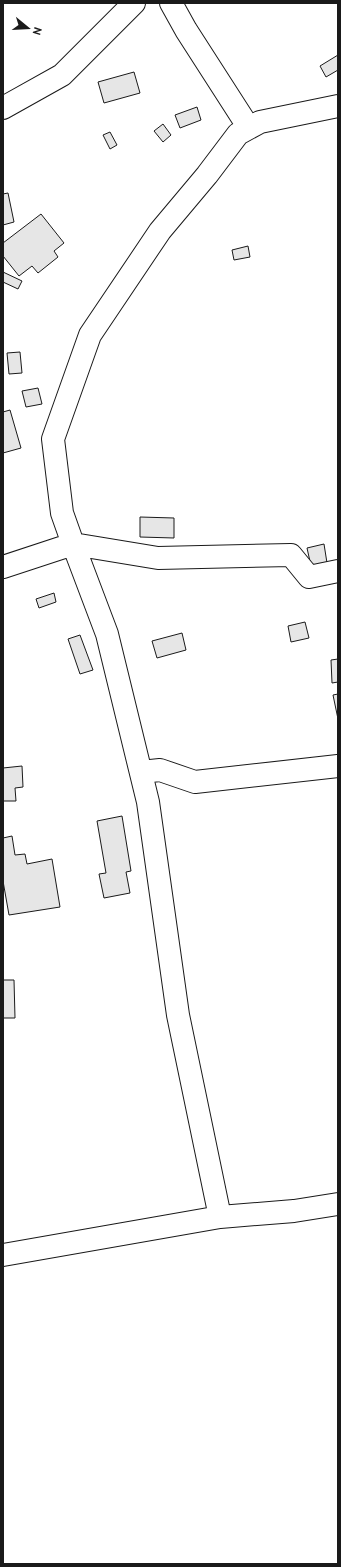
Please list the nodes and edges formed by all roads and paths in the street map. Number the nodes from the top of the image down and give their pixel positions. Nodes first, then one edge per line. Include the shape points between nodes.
1 (134, 3) edge
2 (171, 3) edge
3 (338, 106) edge
4 (3, 108) edge
5 (249, 128) junction
6 (73, 544) junction
7 (3, 567) edge
8 (338, 571) edge
9 (338, 766) edge
10 (141, 772) junction
11 (338, 1204) edge
12 (220, 1217) junction
13 (3, 1255) edge

1 - 4 street via 62,75
2 - 5 street
3 - 5 street via 260,122
5 - 6 street via 238,134 160,231 90,335 53,439 62,513
6 - 7 street
6 - 8 street via 158,558 291,555 308,577
6 - 10 street via 106,634
9 - 10 street via 195,782 160,770
10 - 12 street via 148,802 178,1015
11 - 12 street via 294,1212
12 - 13 street

